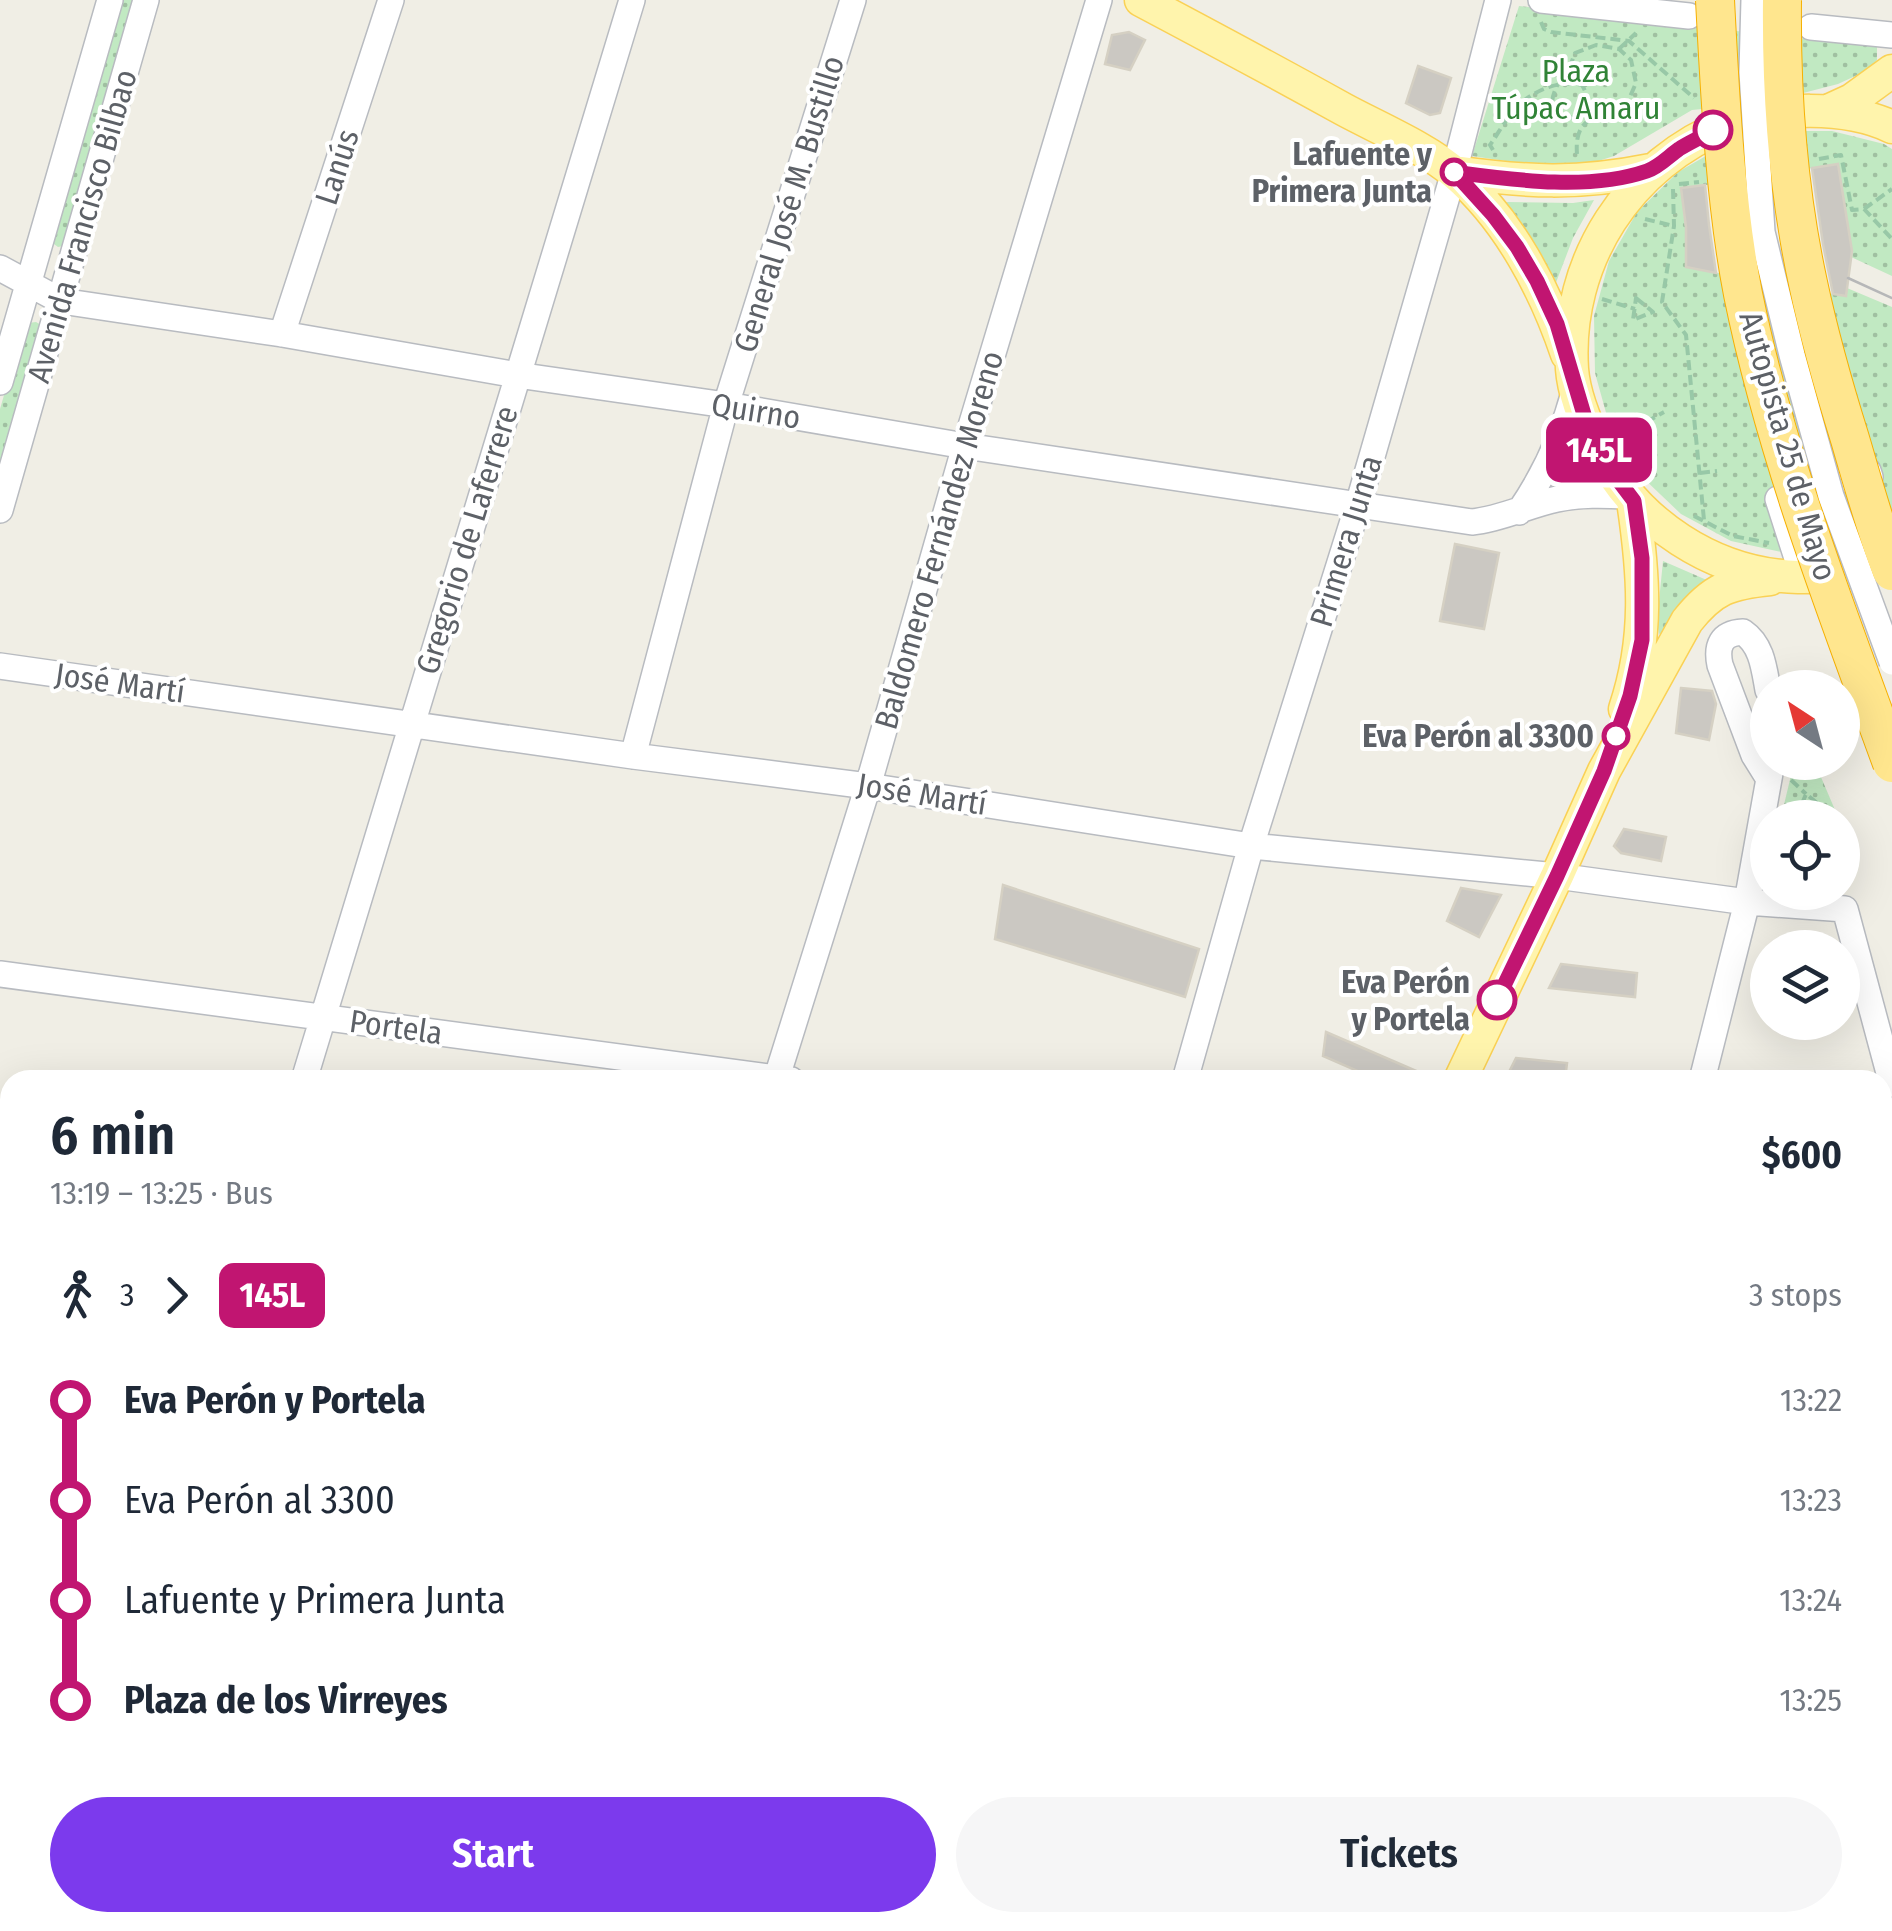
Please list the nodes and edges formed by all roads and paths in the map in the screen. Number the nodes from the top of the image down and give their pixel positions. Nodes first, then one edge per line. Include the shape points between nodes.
1 (110, 0) edge
2 (146, 0) edge
3 (391, 0) edge
4 (632, 0) edge
5 (853, 0) edge
6 (1099, 0) edge
7 (1141, 0) edge
8 (1498, 0) edge
9 (1754, 0) edge
10 (1782, 0) edge
11 (1702, 8) edge
12 (1540, 9) edge
13 (1811, 27) dead end
14 (1892, 35) edge
15 (1892, 72) edge
16 (1561, 83) junction
17 (1703, 106) dead end
18 (1828, 111) junction
19 (1584, 112) junction
20 (1592, 116) junction
21 (1892, 127) edge
22 (1576, 154) dead end
23 (1454, 172) junction
24 (1509, 180) junction
25 (1665, 180) junction
26 (1892, 190) edge
27 (1864, 209) dead end
28 (1642, 214) dead end
29 (1674, 226) dead end
30 (0, 268) edge
31 (28, 284) junction
32 (1606, 288) dead end
33 (61, 301) junction
34 (1635, 309) junction
35 (282, 334) junction
36 (517, 374) junction
37 (1574, 378) junction
38 (0, 382) edge
39 (726, 405) junction
40 (1664, 412) dead end
41 (1614, 425) dead end
42 (1620, 436) junction
43 (965, 446) junction
44 (1628, 449) dead end
45 (1717, 471) dead end
46 (1700, 473) dead end
47 (1631, 498) junction
48 (1358, 505) junction
49 (0, 510) edge
50 (1682, 510) dead end
51 (1519, 512) junction
52 (1892, 538) edge
53 (1892, 560) edge
54 (1797, 567) junction
55 (1892, 571) edge
56 (1892, 662) edge
57 (0, 666) edge
58 (1763, 670) edge
59 (412, 724) junction
60 (1750, 745) edge
61 (633, 756) junction
62 (1892, 763) edge
63 (1604, 771) junction
64 (1768, 780) edge
65 (868, 786) junction
66 (1252, 846) junction
67 (1557, 876) junction
68 (1748, 902) junction
69 (0, 974) edge
70 (323, 1017) junction
71 (307, 1070) edge
72 (715, 1070) edge
73 (785, 1070) edge
74 (1188, 1070) edge
75 (1465, 1070) edge
76 (1705, 1070) edge
77 (1888, 1070) edge

1 - 31 street, Avenida Francisco Bilbao
2 - 33 street, Avenida Francisco Bilbao
3 - 35 street, Lanús
4 - 36 street, Gregorio de Laferrere
5 - 39 street, General José M. Bustillo
6 - 43 street, Baldomero Fernández Moreno
7 - 23 main road
8 - 23 street, Primera Junta
9 - 56 street, bridge via 1762,232 1831,496
10 - 55 highway, Autopista 25 de Mayo, bridge via 1788,138 1808,284
11 - 12 street
11 - 62 highway, Autopista 25 de Mayo, bridge via 1719,70 1731,210 1768,401
12 - 17 path via 1544,29 1551,32 1628,41
13 - 14 street
15 - 18 main road
16 - 19 path via 1582,86 1588,96
16 - 19 path via 1551,97 1553,108 1562,117
16 - 20 path via 1575,53 1596,45 1631,60 1636,83 1624,104
16 - 24 path via 1513,110 1490,146
18 - 21 main road
18 - 25 main road via 1766,114 1713,130 1680,148
19 - 20 path
20 - 22 path via 1581,127
23 - 24 main road
23 - 37 main road via 1527,264
23 - 48 street, Primera Junta
24 - 25 main road
25 - 37 main road via 1622,202 1599,238 1577,308
26 - 27 path
28 - 29 path
30 - 31 street, Quirno
31 - 33 street, Quirno
31 - 38 street, Avenida Francisco Bilbao
32 - 34 path via 1602,299
33 - 35 street, Quirno
33 - 49 street, Avenida Francisco Bilbao
34 - 34 path via 1636,298 1653,312 1633,320
35 - 36 street, Quirno
36 - 39 street, Quirno
36 - 59 street, Gregorio de Laferrere
37 - 47 main road via 1588,428
37 - 51 street via 1554,454
39 - 43 street, Quirno
39 - 61 street, General José M. Bustillo
40 - 42 path
41 - 42 path
42 - 44 path
43 - 48 street, Quirno
43 - 65 street, Baldomero Fernández Moreno
45 - 46 path
47 - 51 street, Quirno via 1592,494
47 - 54 main road via 1660,526 1723,562 1758,572
47 - 63 main road via 1642,558 1642,640
48 - 51 street, Quirno via 1472,522
48 - 66 street, Primera Junta
50 - 54 path
52 - 54 street via 1868,471 1778,499
53 - 54 main road via 1852,572
54 - 63 main road via 1728,586 1695,610
57 - 59 street, José Martí
58 - 60 street via 1752,638 1742,632 1720,642 1720,665
59 - 61 street, José Martí
59 - 70 street, Gregorio de Laferrere
61 - 65 street, José Martí
63 - 67 main road
64 - 68 street
65 - 66 street, José Martí
65 - 73 street, Baldomero Fernández Moreno
66 - 67 street, José Martí
66 - 74 street, Primera Junta
67 - 68 street, José Martí
67 - 75 main road
68 - 76 street
68 - 77 street, José Martí via 1845,909
69 - 70 street, Portela
70 - 71 street, Gregorio de Laferrere
70 - 72 street, Portela

